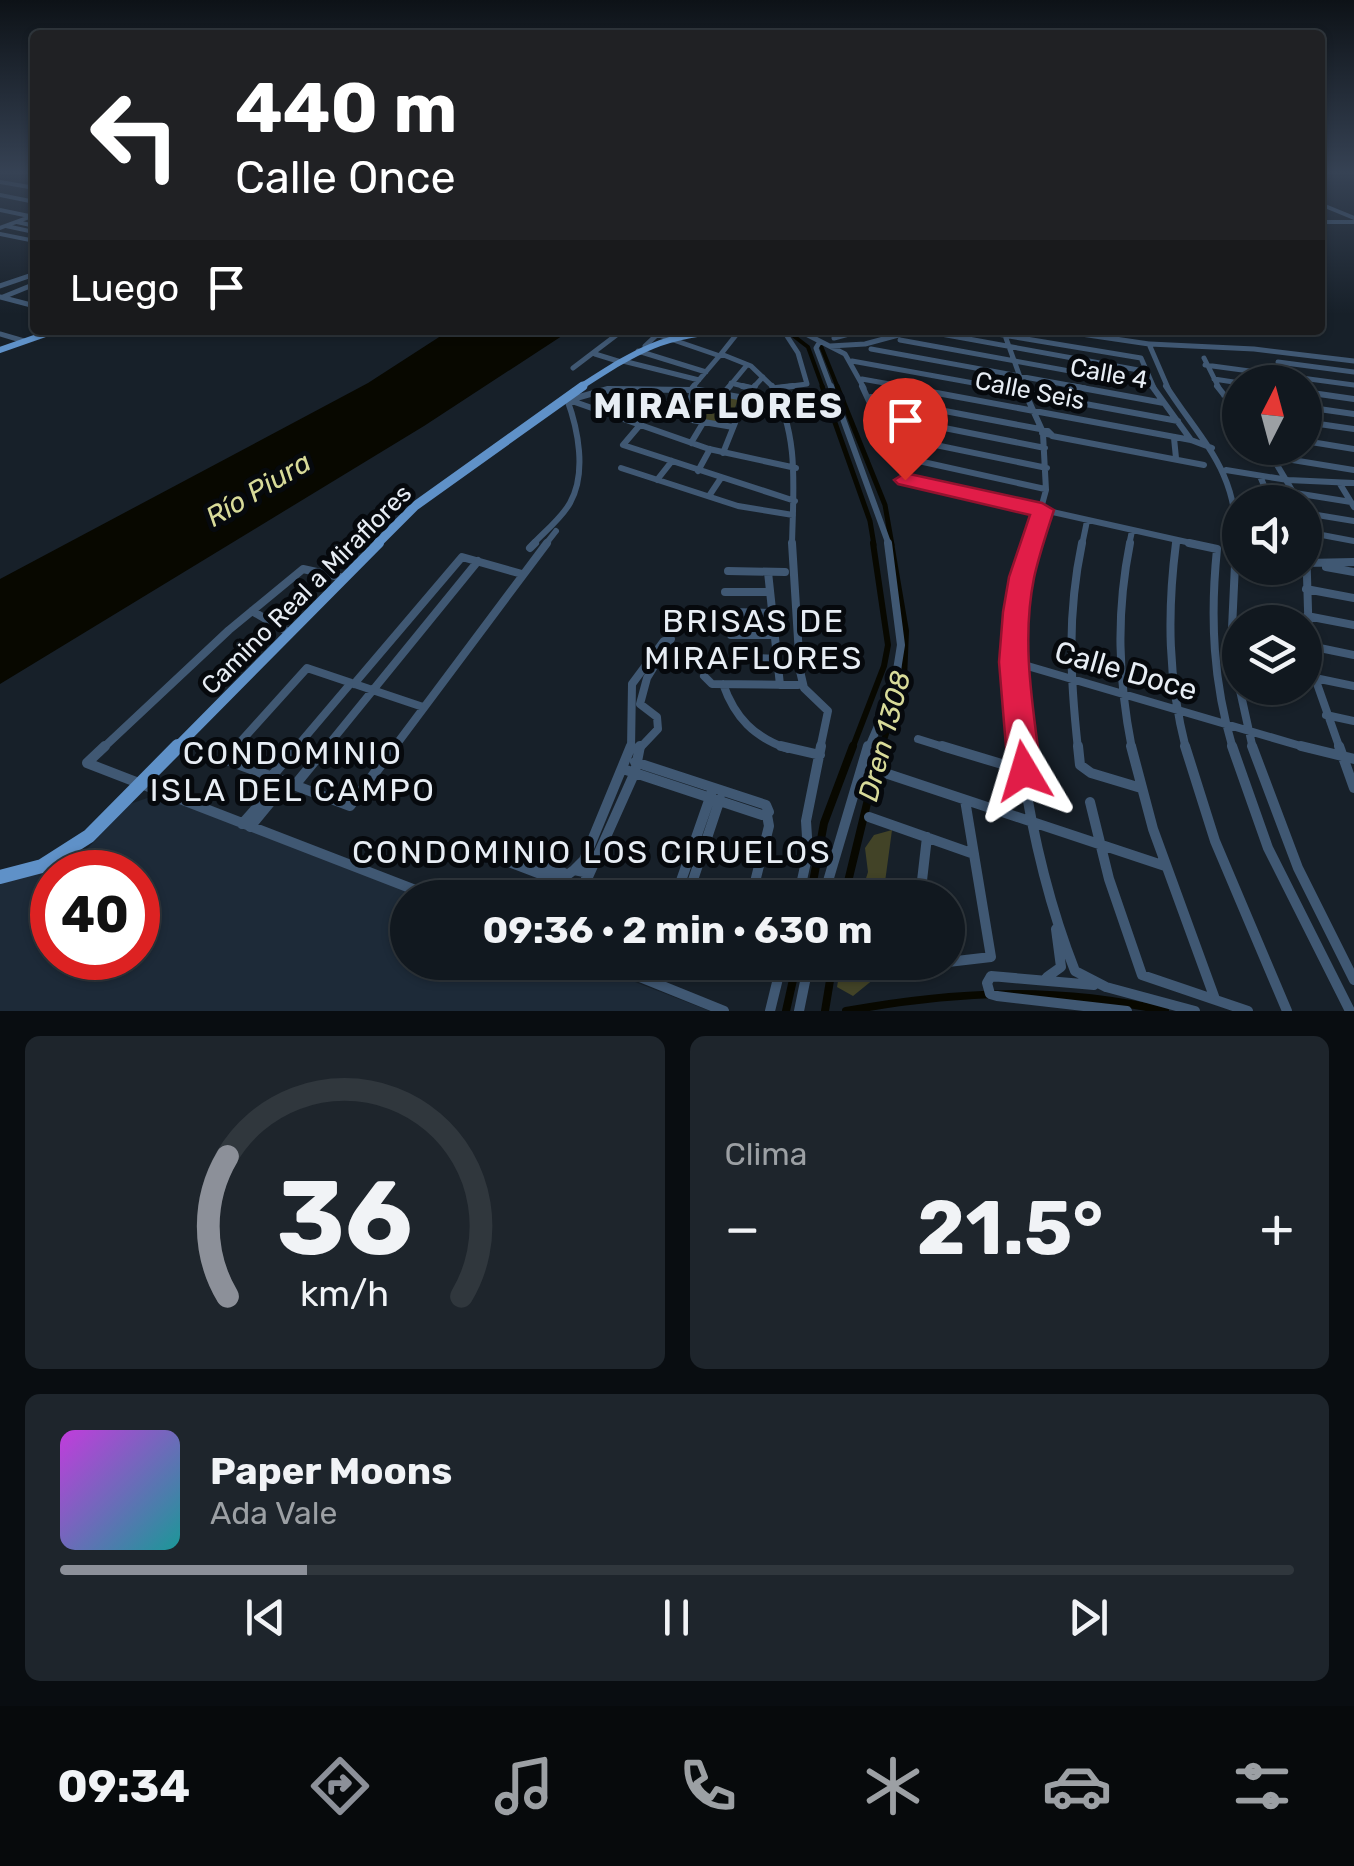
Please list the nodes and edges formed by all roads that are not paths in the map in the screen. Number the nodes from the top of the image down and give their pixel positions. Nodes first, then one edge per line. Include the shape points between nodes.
1 (21, 220) edge
2 (1351, 220) edge
3 (16, 222) junction
4 (1325, 222) edge
5 (2, 227) edge
6 (30, 227) edge
7 (30, 229) edge
8 (30, 240) edge
9 (30, 276) edge
10 (0, 286) edge
11 (30, 286) edge
12 (1, 297) edge
13 (30, 303) edge
14 (0, 334) edge
15 (42, 335) edge
16 (616, 335) edge
17 (655, 335) edge
18 (662, 335) edge
19 (688, 335) edge
20 (734, 335) edge
21 (786, 335) edge
22 (808, 335) edge
23 (842, 335) edge
24 (898, 335) edge
25 (945, 335) edge
26 (1004, 335) edge
27 (1014, 335) edge
28 (1088, 335) edge
29 (670, 340) junction
30 (900, 340) dead end
31 (24, 341) junction
32 (1149, 344) junction
33 (829, 346) junction
34 (1007, 347) junction
35 (3, 348) edge
36 (641, 348) junction
37 (871, 348) dead end
38 (594, 354) junction
39 (720, 355) junction
40 (622, 361) junction
41 (851, 361) junction
42 (1011, 361) junction
43 (1354, 361) edge
44 (747, 365) junction
45 (1225, 365) edge
46 (1279, 365) edge
47 (1301, 365) edge
48 (573, 368) dead end
49 (1322, 368) edge
50 (1146, 371) junction
51 (706, 372) junction
52 (1354, 372) edge
53 (1017, 376) junction
54 (762, 377) junction
55 (860, 378) junction
56 (1212, 379) junction
57 (700, 380) junction
58 (1222, 380) edge
59 (1322, 381) edge
60 (730, 383) junction
61 (1354, 385) edge
62 (1152, 386) junction
63 (751, 388) junction
64 (775, 388) junction
65 (577, 389) junction
66 (693, 389) junction
67 (604, 390) junction
68 (1026, 393) junction
69 (723, 394) junction
70 (1222, 394) edge
71 (1322, 394) edge
72 (870, 397) junction
73 (746, 398) junction
74 (566, 399) junction
75 (1354, 399) edge
76 (1164, 403) junction
77 (690, 408) junction
78 (1322, 409) edge
79 (1354, 414) edge
80 (878, 415) junction
81 (1038, 415) junction
82 (1178, 421) junction
83 (704, 422) junction
84 (1322, 424) edge
85 (640, 425) junction
86 (733, 427) junction
87 (1354, 429) edge
88 (886, 434) junction
89 (1047, 436) junction
90 (1174, 438) junction
91 (1192, 440) junction
92 (691, 443) junction
93 (1322, 444) edge
94 (1213, 448) junction
95 (710, 449) junction
96 (1354, 449) edge
97 (723, 453) junction
98 (895, 456) junction
99 (1176, 458) junction
100 (672, 462) junction
101 (1279, 465) edge
102 (1322, 465) edge
103 (1224, 466) junction
104 (621, 468) dead end
105 (796, 468) junction
106 (1047, 468) junction
107 (698, 470) junction
108 (1354, 470) edge
109 (1260, 475) junction
110 (721, 478) junction
111 (657, 480) junction
112 (1288, 480) junction
113 (1354, 483) edge
114 (1340, 484) junction
115 (1228, 485) edge
116 (1264, 485) edge
117 (1290, 485) edge
118 (1046, 489) junction
119 (769, 493) junction
120 (709, 496) junction
121 (1322, 498) edge
122 (795, 500) junction
123 (1352, 505) edge
124 (762, 510) junction
125 (1042, 510) junction
126 (794, 515) junction
127 (1322, 515) edge
128 (1087, 521) junction
129 (1354, 521) edge
130 (556, 531) dead end
131 (1132, 531) junction
132 (1322, 533) edge
133 (1176, 541) junction
134 (1354, 541) edge
135 (530, 548) dead end
136 (478, 561) junction
137 (1322, 562) edge
138 (1354, 562) edge
139 (1322, 565) edge
140 (728, 571) dead end
141 (768, 572) junction
142 (785, 572) dead end
143 (1354, 572) edge
144 (522, 574) junction
145 (344, 578) junction
146 (1233, 585) edge
147 (1306, 585) edge
148 (1306, 589) junction
149 (725, 592) dead end
150 (770, 592) junction
151 (1354, 598) edge
152 (1307, 605) edge
153 (252, 612) junction
154 (730, 612) dead end
155 (772, 613) junction
156 (1322, 619) edge
157 (1354, 625) edge
158 (288, 632) junction
159 (731, 634) dead end
160 (775, 635) junction
161 (1322, 649) edge
162 (1354, 656) edge
163 (732, 657) dead end
164 (777, 659) junction
165 (1014, 662) junction
166 (704, 676) dead end
167 (1070, 678) junction
168 (1322, 679) edge
169 (352, 684) junction
170 (723, 684) junction
171 (780, 684) junction
172 (798, 685) dead end
173 (1354, 686) edge
174 (372, 690) junction
175 (1122, 693) junction
176 (1322, 702) edge
177 (423, 708) junction
178 (1176, 708) junction
179 (649, 711) junction
180 (1325, 714) junction
181 (1354, 721) edge
182 (1226, 723) junction
183 (632, 728) junction
184 (1249, 733) junction
185 (648, 739) junction
186 (918, 739) dead end
187 (820, 756) junction
188 (1340, 756) junction
189 (1354, 759) edge
190 (631, 766) junction
191 (1024, 771) junction
192 (885, 774) dead end
193 (284, 781) junction
194 (143, 782) junction
195 (1354, 788) edge
196 (1142, 789) junction
197 (716, 795) junction
198 (965, 800) junction
199 (1090, 802) dead end
200 (869, 817) dead end
201 (1032, 824) junction
202 (246, 825) junction
203 (927, 838) junction
204 (1101, 847) junction
205 (974, 854) junction
206 (1165, 866) junction
207 (566, 875) junction
208 (0, 877) edge
209 (390, 880) edge
210 (565, 880) edge
211 (573, 880) edge
212 (591, 880) edge
213 (682, 880) edge
214 (692, 880) edge
215 (756, 880) edge
216 (802, 880) edge
217 (828, 880) edge
218 (922, 880) edge
219 (1056, 923) junction
220 (965, 961) edge
221 (1038, 978) junction
222 (647, 980) edge
223 (778, 980) edge
224 (805, 980) edge
225 (1354, 980) edge
226 (1106, 987) junction
227 (1215, 999) junction
228 (724, 1011) edge
229 (770, 1011) edge
230 (799, 1011) edge
231 (1127, 1011) edge
232 (1195, 1011) edge
233 (1248, 1011) edge
234 (1287, 1011) edge
235 (1350, 1011) edge

1 - 3 street
2 - 4 street
3 - 5 street
3 - 6 street
5 - 7 street
5 - 8 street
9 - 10 street
11 - 12 street
12 - 13 street
14 - 31 street
15 - 31 main road
16 - 38 street
17 - 36 street
18 - 29 street
19 - 29 main road, Camino Real a Miraflores
20 - 39 street
21 - 64 street via 807,384
22 - 33 street
23 - 33 street
24 - 33 street
25 - 34 street
26 - 34 street
27 - 50 street via 1141,358
28 - 32 street
29 - 36 main road, Camino Real a Miraflores
29 - 39 street
30 - 42 street
31 - 35 main road
32 - 43 street
32 - 94 street via 1168,389
33 - 41 street
33 - 217 street via 816,348 887,533 901,645 894,689 870,741
34 - 42 street
34 - 50 street
36 - 40 main road, Camino Real a Miraflores
36 - 51 street
37 - 53 street, Calle 4
38 - 40 street
38 - 48 street
39 - 44 street
39 - 51 street
40 - 57 street
40 - 65 main road, Camino Real a Miraflores
41 - 55 street
41 - 68 street
42 - 53 street
42 - 62 street
44 - 54 street
44 - 60 street
45 - 56 street via 1204,361
46 - 47 street
49 - 52 street
50 - 62 street
51 - 57 street
53 - 68 street
53 - 76 street, Calle 4
54 - 63 street
54 - 64 street
55 - 72 street
55 - 81 street, Calle Seis
56 - 58 street
56 - 70 street
57 - 66 street
59 - 61 street
60 - 63 street
60 - 69 street
62 - 76 street
63 - 73 street
64 - 105 street
65 - 67 street
65 - 74 main road, Camino Real a Miraflores
66 - 67 street
66 - 69 street
66 - 77 street
67 - 74 street
67 - 77 street
68 - 81 street
68 - 82 street
69 - 73 street
71 - 75 street
72 - 80 street
72 - 89 street
73 - 86 street
74 - 85 street
74 - 135 street via 577,453 572,499
74 - 145 main road, Camino Real a Miraflores via 415,506
76 - 82 street
77 - 83 street via 686,419
78 - 79 street
80 - 88 street
80 - 89 street
81 - 89 street
81 - 90 street, Calle Seis
82 - 91 street
83 - 86 street
83 - 92 street
84 - 87 street
85 - 92 street
85 - 100 street via 622,444
86 - 97 street
88 - 98 street
88 - 106 street
89 - 99 street
89 - 99 street via 1204,464
89 - 106 street
90 - 91 street, Calle Seis
90 - 99 street
91 - 94 street, Calle Seis
92 - 95 street
93 - 96 street
94 - 103 street
95 - 97 street
95 - 107 street
97 - 105 street
98 - 118 street
98 - 125 street via 905,480
100 - 107 street
100 - 111 street
101 - 112 street
102 - 108 street
103 - 109 street
103 - 115 street
104 - 111 street
105 - 122 street
106 - 118 street
107 - 110 street
109 - 112 street
109 - 116 street
110 - 119 street
110 - 120 street
111 - 120 street
112 - 114 street
112 - 117 street
113 - 114 street
114 - 123 street
118 - 125 street
119 - 122 street
119 - 124 street
120 - 124 street
121 - 123 street
122 - 126 street
124 - 126 street
125 - 128 street
125 - 165 street via 1022,577
126 - 187 street via 790,559 804,688 828,711
127 - 129 street
128 - 131 street
128 - 167 street via 1071,596
130 - 144 street
131 - 133 street
131 - 175 street via 1118,606
132 - 134 street
133 - 178 street via 1166,636
133 - 182 street via 1216,550 1210,619
136 - 144 street
136 - 169 street via 462,557
136 - 174 street
137 - 138 street
139 - 143 street
140 - 141 street
141 - 142 street
141 - 150 street
144 - 177 street
145 - 153 street via 302,569
145 - 158 main road, Camino Real a Miraflores
146 - 184 street via 1233,668
147 - 148 street
148 - 151 street
148 - 152 street
149 - 150 street
150 - 155 street
153 - 158 street
153 - 194 street via 87,762
154 - 155 street
155 - 160 street
156 - 157 street
158 - 194 main road, Camino Real a Miraflores
159 - 160 street
160 - 164 street
161 - 162 street
163 - 164 street
164 - 171 street
165 - 167 street, Calle Doce
165 - 191 street
166 - 170 street
167 - 175 street, Calle Doce
167 - 196 street via 1083,770
168 - 173 street
169 - 174 street
169 - 193 street
169 - 193 street via 307,668 224,759
170 - 171 street
170 - 187 street via 732,710 755,735
171 - 172 street
174 - 177 street
174 - 193 street
175 - 178 street, Calle Doce
175 - 196 street
176 - 180 street
177 - 193 street via 350,806
178 - 182 street, Calle Doce
178 - 234 street via 1220,860
179 - 183 street via 640,711
179 - 183 street via 640,704 642,686 672,642 668,638 633,682
179 - 185 street via 659,722
180 - 181 street
180 - 188 street
182 - 184 street, Calle Doce
182 - 235 street via 1268,841
183 - 185 street
183 - 190 street
184 - 188 street, Calle Doce
184 - 225 street via 1302,878
185 - 190 street
186 - 191 street
187 - 216 street
188 - 189 street, Calle Doce
188 - 195 street
190 - 197 street
190 - 207 street via 584,860
190 - 212 street
191 - 201 street
192 - 198 street
193 - 202 street
194 - 202 street
194 - 208 main road, Camino Real a Miraflores via 89,836 42,866
196 - 206 street
197 - 213 street
197 - 214 street
197 - 215 street via 767,816
198 - 201 street
198 - 205 street
199 - 204 street
200 - 203 street
201 - 204 street
201 - 219 street
202 - 209 street
203 - 205 street
203 - 218 street
204 - 206 street
204 - 227 street via 1142,975
205 - 220 street via 991,955
206 - 227 street
207 - 210 street
207 - 211 street
219 - 221 street via 1060,972
219 - 226 street via 1075,971
221 - 226 street
221 - 231 street via 991,976 988,989 998,999
222 - 228 street
223 - 229 street
224 - 230 street
226 - 232 street
227 - 233 street

